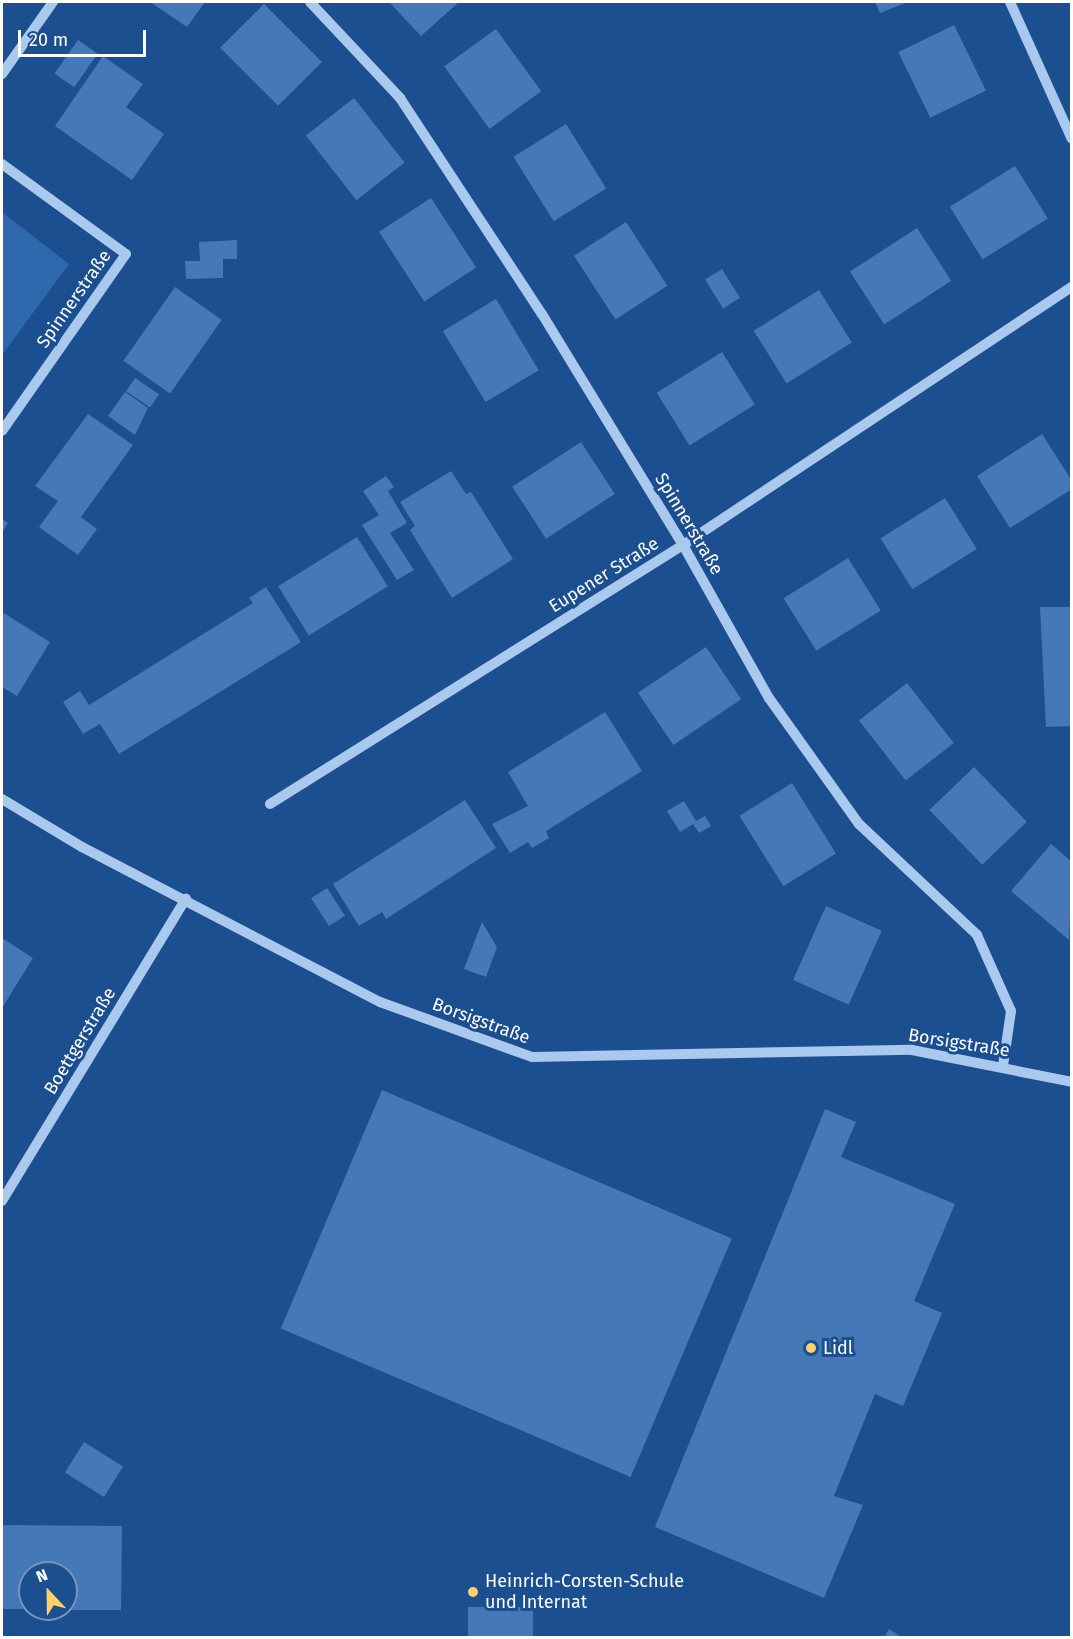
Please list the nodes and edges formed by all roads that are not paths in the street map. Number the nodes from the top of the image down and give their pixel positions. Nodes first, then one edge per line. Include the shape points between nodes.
1 (52, 2) edge
2 (310, 2) edge
3 (1010, 2) edge
4 (2, 74) edge
5 (1071, 139) edge
6 (2, 164) edge
7 (1071, 287) edge
8 (2, 431) edge
9 (683, 545) junction
10 (2, 799) edge
11 (270, 804) dead end
12 (186, 898) junction
13 (1003, 1066) junction
14 (1071, 1082) edge
15 (2, 1201) edge

1 - 4 street
2 - 9 street, Spinnerstraße via 400,98 542,314
3 - 5 street
6 - 8 street, Spinnerstraße via 126,254
7 - 9 street, Eupener Straße
9 - 11 street, Eupener Straße
9 - 13 street, Spinnerstraße via 769,698 859,824 977,935 1011,1011
10 - 12 street, Borsigstraße via 82,847
12 - 13 street, Borsigstraße via 380,1002 532,1057 912,1050
12 - 15 street, Boettgerstraße
13 - 14 street, Borsigstraße

